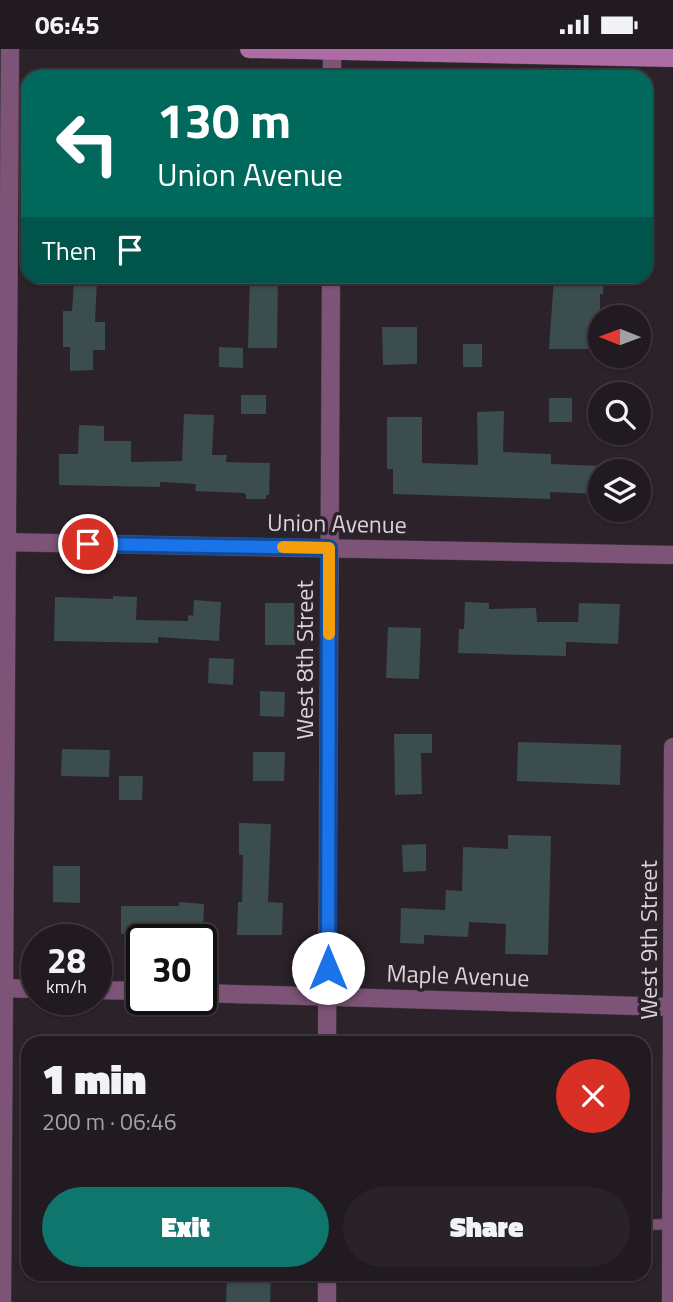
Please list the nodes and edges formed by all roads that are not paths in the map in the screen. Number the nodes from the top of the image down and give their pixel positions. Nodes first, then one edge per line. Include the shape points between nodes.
1 (10, 49) edge
2 (249, 49) edge
3 (332, 51) edge
4 (476, 51) edge
5 (673, 58) edge
6 (332, 70) edge
7 (5, 223) edge
8 (331, 284) edge
9 (4, 542) edge
10 (329, 548) junction
11 (673, 555) edge
12 (673, 747) edge
13 (2, 988) edge
14 (21, 989) edge
15 (217, 993) edge
16 (327, 996) junction
17 (672, 1007) edge
18 (327, 1036) edge
19 (671, 1224) edge
20 (651, 1225) edge
21 (327, 1281) edge
22 (2, 1302) edge
23 (327, 1302) edge
24 (671, 1302) edge

1 - 7 street
2 - 3 street
3 - 4 street
3 - 6 street
4 - 5 street
7 - 9 street
8 - 10 street, West 8th Street
9 - 10 street, Union Avenue
9 - 13 street
10 - 11 street, Union Avenue
10 - 16 street, West 8th Street
12 - 17 street, West 9th Street
13 - 14 street
13 - 22 street
15 - 16 street, Maple Avenue
16 - 17 street, Maple Avenue
16 - 18 street, West 8th Street
17 - 19 street, West 9th Street
19 - 20 lane
19 - 24 street, West 9th Street
21 - 23 street

